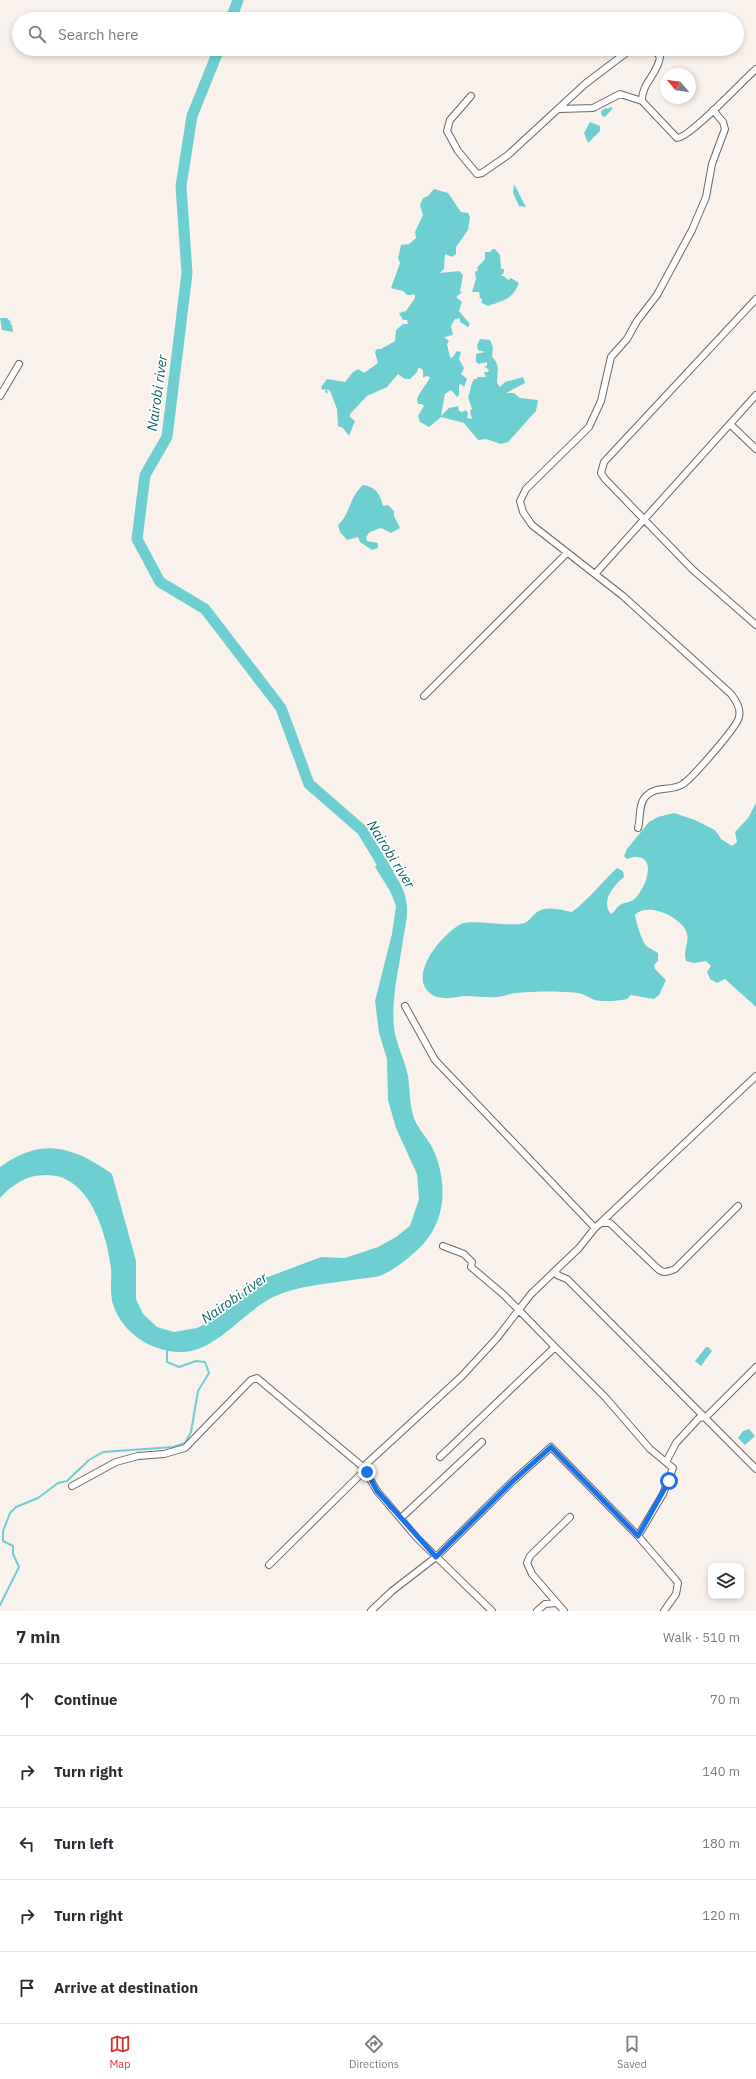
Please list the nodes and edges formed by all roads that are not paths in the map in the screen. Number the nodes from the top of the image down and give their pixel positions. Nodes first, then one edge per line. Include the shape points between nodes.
1 (622, 56) edge
2 (659, 56) edge
3 (756, 69) edge
4 (471, 96) dead end
5 (642, 101) junction
6 (559, 109) junction
7 (713, 110) junction
8 (756, 299) edge
9 (19, 364) dead end
10 (756, 395) edge
11 (0, 396) edge
12 (730, 424) junction
13 (756, 449) edge
14 (644, 521) junction
15 (567, 553) junction
16 (594, 574) junction
17 (756, 625) edge
18 (424, 696) dead end
19 (638, 828) dead end
20 (405, 1006) dead end
21 (756, 1076) edge
22 (738, 1206) dead end
23 (602, 1223) junction
24 (595, 1228) junction
25 (443, 1246) dead end
26 (556, 1270) junction
27 (519, 1310) junction
28 (555, 1347) junction
29 (756, 1367) edge
30 (706, 1417) junction
31 (482, 1442) dead end
32 (440, 1457) dead end
33 (666, 1462) junction
34 (364, 1468) junction
35 (756, 1469) edge
36 (72, 1486) dead end
37 (570, 1517) dead end
38 (401, 1518) junction
39 (638, 1536) junction
40 (436, 1557) junction
41 (269, 1565) dead end
42 (556, 1603) junction
43 (371, 1611) edge
44 (492, 1611) edge
45 (537, 1611) edge
46 (564, 1611) edge
47 (664, 1611) edge

1 - 6 street via 585,84
2 - 5 street via 659,64 644,89
3 - 7 street
4 - 6 street via 450,120 447,131 458,152 477,174 508,155
5 - 6 street via 620,94 593,108
5 - 7 street via 677,138 688,132
7 - 15 street via 723,122 725,129 712,164 706,197 692,230 657,295 611,358 601,401 589,428 526,489 520,501 523,512 532,525
8 - 14 street via 604,462 602,473 605,479
9 - 11 street
10 - 12 street
12 - 13 street
12 - 14 street
14 - 16 street
14 - 17 street via 692,569
15 - 16 street
15 - 18 street
16 - 19 street via 623,596 721,684 731,694 739,709 740,716 734,729 689,779 675,787 653,790 644,798
20 - 24 street via 435,1060
21 - 23 street
22 - 23 street via 675,1268 667,1272 661,1272 610,1223
23 - 24 street
24 - 26 street
25 - 27 street via 464,1254 472,1262 471,1267
26 - 27 street via 543,1280
26 - 30 street via 557,1275 567,1279
27 - 28 street
27 - 34 street via 462,1376
28 - 32 street
28 - 33 street via 650,1449
29 - 30 street
30 - 33 street via 699,1418 676,1443
30 - 35 street
31 - 38 street
33 - 39 street via 673,1468 669,1481
34 - 36 street via 257,1378 251,1380 185,1448 116,1462
34 - 38 street via 377,1491
34 - 41 street
37 - 42 street via 530,1556 527,1564
38 - 40 street
39 - 40 street via 551,1447
39 - 47 street via 678,1583 676,1594
40 - 43 street
40 - 44 street
42 - 45 street via 545,1604
42 - 46 street

